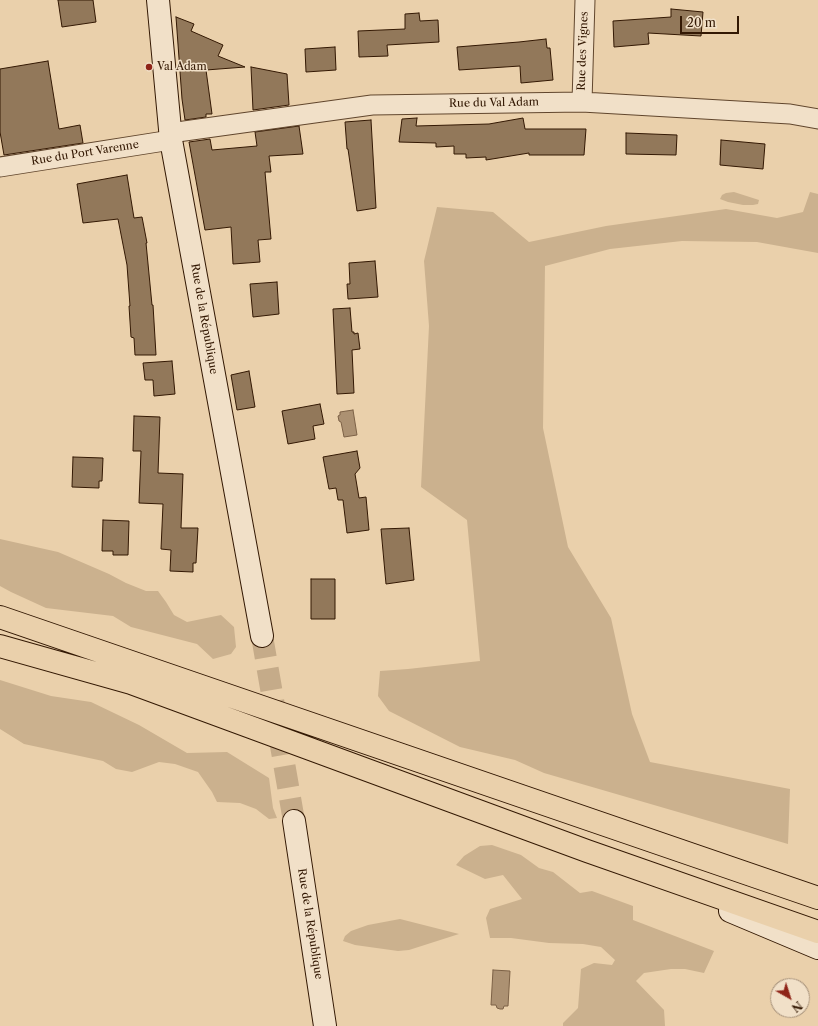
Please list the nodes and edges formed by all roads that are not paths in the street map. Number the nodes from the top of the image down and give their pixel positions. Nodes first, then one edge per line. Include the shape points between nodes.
1 (158, 0) edge
2 (585, 0) edge
3 (582, 102) junction
4 (818, 119) edge
5 (170, 136) junction
6 (0, 167) edge
7 (0, 616) edge
8 (262, 636) tunnel mouth
9 (0, 646) edge
10 (294, 821) tunnel mouth
11 (641, 836) junction
12 (587, 851) junction
13 (818, 886) edge
14 (818, 898) edge
15 (818, 932) edge
16 (818, 948) edge
17 (325, 1026) edge

1 - 5 street, Rue de la République
2 - 3 street, Rue des Vignes
3 - 4 street, Rue du Val Adam via 790,114
3 - 5 street, Rue du Val Adam via 372,105
5 - 6 street, Rue du Port Varenne
5 - 8 street, Rue de la République
7 - 11 main road
9 - 12 main road via 131,683
10 - 17 street, Rue de la République
11 - 13 main road
11 - 14 main road
12 - 15 main road
12 - 16 street

